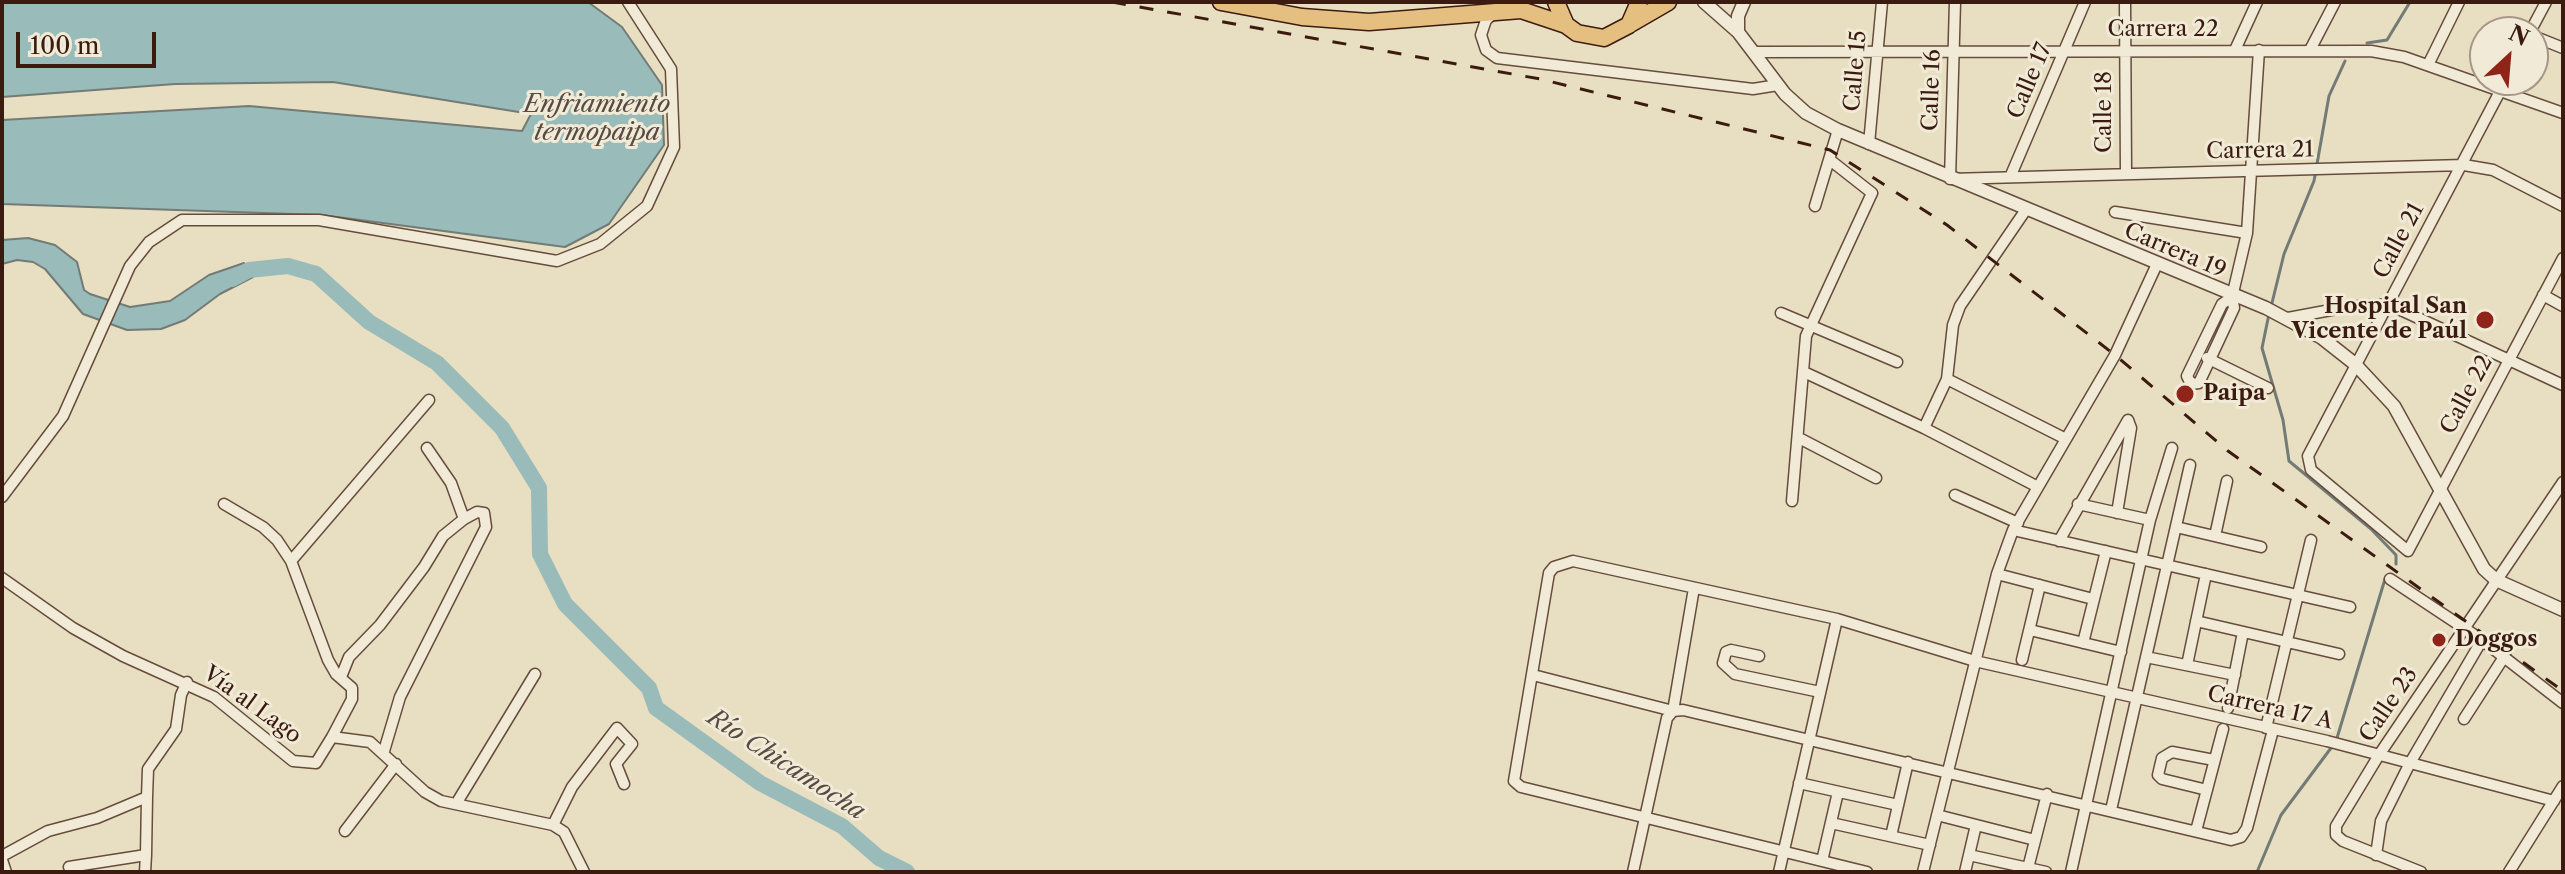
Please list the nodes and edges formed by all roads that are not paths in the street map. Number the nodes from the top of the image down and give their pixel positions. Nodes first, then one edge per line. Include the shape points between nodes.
1 (628, 2) edge
2 (1221, 2) edge
3 (1556, 2) edge
4 (1639, 2) edge
5 (1668, 2) edge
6 (1704, 2) edge
7 (1744, 2) edge
8 (1882, 2) edge
9 (1955, 2) edge
10 (2085, 2) edge
11 (2125, 2) edge
12 (2257, 2) edge
13 (2335, 2) edge
14 (2459, 2) edge
15 (1494, 14) junction
16 (1566, 25) junction
17 (1629, 25) junction
18 (1738, 32) junction
19 (2125, 50) junction
20 (2235, 50) junction
21 (2259, 50) junction
22 (2310, 50) junction
23 (1878, 51) junction
24 (1954, 51) junction
25 (2065, 51) junction
26 (1754, 52) junction
27 (2428, 65) junction
28 (2469, 80) edge
29 (1778, 85) junction
30 (2498, 96) edge
31 (2514, 96) edge
32 (2563, 113) edge
33 (1838, 130) junction
34 (1869, 144) junction
35 (1830, 160) junction
36 (2464, 165) junction
37 (2251, 172) junction
38 (2126, 174) junction
39 (2011, 175) junction
40 (1950, 179) junction
41 (1815, 206) dead end
42 (2563, 206) edge
43 (2025, 211) junction
44 (2115, 212) dead end
45 (2247, 233) junction
46 (2563, 258) edge
47 (2157, 264) junction
48 (2543, 295) junction
49 (2232, 297) junction
50 (2388, 304) junction
51 (2563, 306) edge
52 (1781, 313) dead end
53 (2285, 317) junction
54 (1811, 323) junction
55 (2198, 353) junction
56 (2211, 359) junction
57 (2509, 359) junction
58 (1897, 362) dead end
59 (2355, 364) junction
60 (1806, 373) junction
61 (1947, 379) junction
62 (2563, 385) edge
63 (2268, 388) dead end
64 (429, 400) dead end
65 (1924, 428) junction
66 (1799, 438) junction
67 (2064, 438) junction
68 (427, 448) dead end
69 (2172, 448) dead end
70 (2190, 465) dead end
71 (1876, 478) dead end
72 (2227, 481) dead end
73 (2563, 482) edge
74 (2038, 487) junction
75 (2438, 491) junction
76 (1955, 495) dead end
77 (2, 497) edge
78 (1792, 501) dead end
79 (224, 504) dead end
80 (2078, 504) junction
81 (2117, 513) junction
82 (464, 519) junction
83 (2150, 520) junction
84 (2016, 526) junction
85 (2176, 527) junction
86 (2215, 536) junction
87 (2311, 540) dead end
88 (2059, 541) junction
89 (2261, 547) dead end
90 (2106, 551) junction
91 (2408, 551) joint
92 (2141, 559) junction
93 (291, 561) junction
94 (2167, 565) junction
95 (1997, 574) junction
96 (2206, 574) junction
97 (2, 578) edge
98 (2390, 579) dead end
99 (2496, 580) junction
100 (2040, 585) junction
101 (1694, 588) junction
102 (2298, 595) junction
103 (2093, 599) junction
104 (2350, 607) dead end
105 (2563, 610) edge
106 (1837, 619) junction
107 (2196, 621) junction
108 (2465, 628) junction
109 (2030, 630) junction
110 (2243, 632) junction
111 (2482, 640) junction
112 (2286, 642) junction
113 (2083, 643) junction
114 (2121, 652) junction
115 (2339, 654) dead end
116 (1759, 656) dead end
117 (2146, 657) junction
118 (2504, 657) junction
119 (2022, 660) dead end
120 (1975, 661) junction
121 (2187, 665) junction
122 (535, 674) dead end
123 (1533, 675) junction
124 (2235, 675) junction
125 (341, 677) junction
126 (187, 682) junction
127 (1820, 692) junction
128 (2111, 692) junction
129 (2137, 698) junction
130 (2563, 703) edge
131 (2228, 708) dead end
132 (1673, 711) junction
133 (2464, 719) dead end
134 (2223, 729) dead end
135 (2270, 729) junction
136 (332, 737) junction
137 (1809, 739) junction
138 (384, 751) junction
139 (2379, 755) junction
140 (2214, 760) junction
141 (1908, 762) junction
142 (2410, 763) junction
143 (396, 764) junction
144 (1948, 771) junction
145 (1799, 783) junction
146 (624, 784) dead end
147 (2563, 786) edge
148 (2207, 790) junction
149 (1838, 792) junction
150 (2047, 794) junction
151 (147, 797) junction
152 (2554, 801) junction
153 (456, 804) junction
154 (2087, 804) junction
155 (1898, 805) junction
156 (2111, 810) junction
157 (1937, 815) junction
158 (1646, 818) junction
159 (1831, 823) junction
160 (553, 825) junction
161 (1976, 825) junction
162 (345, 831) dead end
163 (2196, 831) junction
164 (1891, 836) junction
165 (2035, 840) junction
166 (1930, 845) junction
167 (1783, 852) junction
168 (146, 855) junction
169 (1969, 855) junction
170 (2376, 855) junction
171 (2, 858) edge
172 (1822, 861) junction
173 (69, 867) dead end
174 (2028, 868) junction
175 (6, 872) edge
176 (145, 872) edge
177 (584, 872) edge
178 (1633, 872) edge
179 (1779, 872) edge
180 (1867, 872) edge
181 (1923, 872) edge
182 (1965, 872) edge
183 (2046, 872) edge
184 (2071, 872) edge
185 (2421, 872) edge
186 (2509, 872) edge

1 - 77 street via 671,69 674,147 647,206 600,244 557,261 319,220 182,220 149,242 130,266 63,416
2 - 15 highway via 1339,21
3 - 16 highway
4 - 17 highway
5 - 17 highway
6 - 18 street, Carrera 19
7 - 18 street
8 - 23 street, Calle 15
9 - 24 street, Calle 16
10 - 25 street, Calle 17
11 - 19 street, Calle 18
12 - 20 street
13 - 22 street
14 - 27 street
15 - 16 highway via 1536,12
15 - 29 street via 1481,35 1486,50 1497,58 1753,89
16 - 17 highway via 1590,38 1604,38
18 - 26 street, Carrera 19
19 - 20 street, Carrera 22
19 - 25 street, Carrera 22
19 - 38 street, Calle 18
20 - 21 street, Carrera 22
21 - 22 street, Carrera 22
21 - 37 street
22 - 27 street, Carrera 22 via 2361,51
23 - 24 street, Carrera 22
23 - 26 street, Carrera 22
23 - 34 street, Calle 15
24 - 25 street, Carrera 22
24 - 40 street, Calle 16
25 - 39 street, Calle 17
26 - 29 street, Carrera 19
27 - 28 street, Carrera 22
29 - 33 street, Carrera 19 via 1806,113
30 - 36 street, Calle 21
31 - 32 street, Carrera 22
33 - 34 street, Carrera 19
33 - 35 street
34 - 40 street, Carrera 19
35 - 41 street
35 - 54 street via 1872,193
36 - 37 street, Carrera 21
36 - 42 street, Carrera 21 via 2493,170
36 - 50 street, Calle 21
37 - 38 street, Carrera 21
37 - 45 street
38 - 39 street, Carrera 21
39 - 40 street, Carrera 21
40 - 43 street, Carrera 19
43 - 47 street, Carrera 19
43 - 61 street via 1960,306
44 - 45 street
45 - 49 street
46 - 48 street, Calle 22
47 - 49 street, Carrera 19
47 - 67 street via 2115,355
48 - 51 street
48 - 57 street, Calle 22
49 - 53 street, Carrera 19
49 - 55 street via 2222,304
49 - 56 street via 2234,308
50 - 53 street
50 - 57 street
50 - 59 street, Calle 21
52 - 54 street
53 - 59 street, Carrera 19
54 - 58 street
54 - 60 street
55 - 56 street
55 - 56 street via 2187,376 2191,384 2199,383
56 - 63 street
57 - 62 street
57 - 75 street, Calle 22
59 - 75 street, Carrera 19 via 2394,406
59 - 91 street, Calle 21 via 2306,463
60 - 65 street
60 - 66 street
61 - 65 street
61 - 67 street
64 - 93 street
65 - 74 street
66 - 71 street
66 - 78 street
67 - 74 street
68 - 82 street via 451,483
69 - 83 street
70 - 85 street
72 - 86 street
73 - 99 street, Calle 23
74 - 84 street
75 - 91 street, Calle 22
75 - 99 street, Carrera 19 via 2472,551
76 - 84 street
79 - 93 street via 263,527
80 - 81 street
80 - 81 street via 2128,420
80 - 88 street
81 - 83 street
82 - 125 street via 443,536 380,625 349,657
82 - 138 street via 484,513 486,527 400,697
83 - 92 street
84 - 88 street
84 - 95 street
85 - 86 street
85 - 94 street
86 - 89 street
87 - 102 street
88 - 90 street
90 - 92 street
90 - 103 street
92 - 94 street
92 - 114 street
93 - 125 street via 328,660
94 - 96 street
94 - 117 street
95 - 100 street
95 - 120 street
96 - 102 street
96 - 107 street
97 - 126 street, Vía al Lago via 73,628
98 - 108 street
99 - 105 street, Carrera 19
99 - 108 street, Calle 23
100 - 103 street
100 - 109 street
101 - 106 street, Carrera 17 A
101 - 123 street, Carrera 17 A via 1573,561 1561,563 1549,573
101 - 132 street
102 - 104 street
102 - 112 street
103 - 113 street
106 - 120 street, Carrera 17 A
106 - 127 street
107 - 110 street
107 - 121 street
108 - 111 street
108 - 139 street, Calle 23
109 - 113 street
109 - 119 street
110 - 112 street
110 - 124 street
111 - 118 street
111 - 142 street
112 - 115 street
112 - 135 street
113 - 114 street
114 - 128 street
116 - 127 street via 1731,650 1723,663 1735,674
117 - 121 street
117 - 129 street
118 - 130 street
118 - 133 street
120 - 128 street, Carrera 17 A
120 - 144 street
121 - 124 street
122 - 153 street
123 - 132 street
123 - 158 street via 1514,781
124 - 131 street
125 - 136 street via 353,692
126 - 136 street, Vía al Lago via 214,697 293,761 316,763
126 - 151 street via 176,729 148,769
127 - 137 street
128 - 129 street, Carrera 17 A
128 - 154 street
129 - 135 street, Carrera 17 A
129 - 156 street
132 - 137 street
132 - 158 street via 1667,718
134 - 140 street
135 - 139 street, Carrera 17 A
135 - 163 street via 2245,833 2231,840
136 - 138 street, Vía al Lago via 370,742
137 - 141 street
137 - 145 street
138 - 143 street, Vía al Lago
139 - 142 street, Carrera 17 A
139 - 170 street, Calle 23 via 2343,810 2336,835
140 - 148 street
140 - 148 street via 2172,752 2162,758 2158,775
141 - 144 street
141 - 155 street
142 - 152 street, Carrera 17 A
142 - 170 street via 2381,821
143 - 153 street, Vía al Lago via 425,792
143 - 162 street
144 - 150 street
144 - 157 street
145 - 149 street
145 - 167 street
146 - 160 street via 616,762 632,744 617,728 572,787
147 - 152 street
148 - 163 street
149 - 155 street
149 - 159 street
150 - 154 street
150 - 165 street
151 - 168 street
151 - 171 street via 41,834
152 - 186 street
153 - 160 street, Vía al Lago
154 - 156 street
154 - 184 street
155 - 164 street
156 - 163 street
157 - 161 street
157 - 166 street
158 - 167 street
158 - 178 street
159 - 164 street
159 - 172 street
160 - 177 street via 573,844
161 - 165 street
161 - 169 street
164 - 166 street
165 - 174 street
166 - 181 street
167 - 172 street
167 - 179 street
168 - 173 street
168 - 176 street
169 - 174 street
169 - 182 street
170 - 185 street
171 - 175 street
172 - 180 street
174 - 183 street

